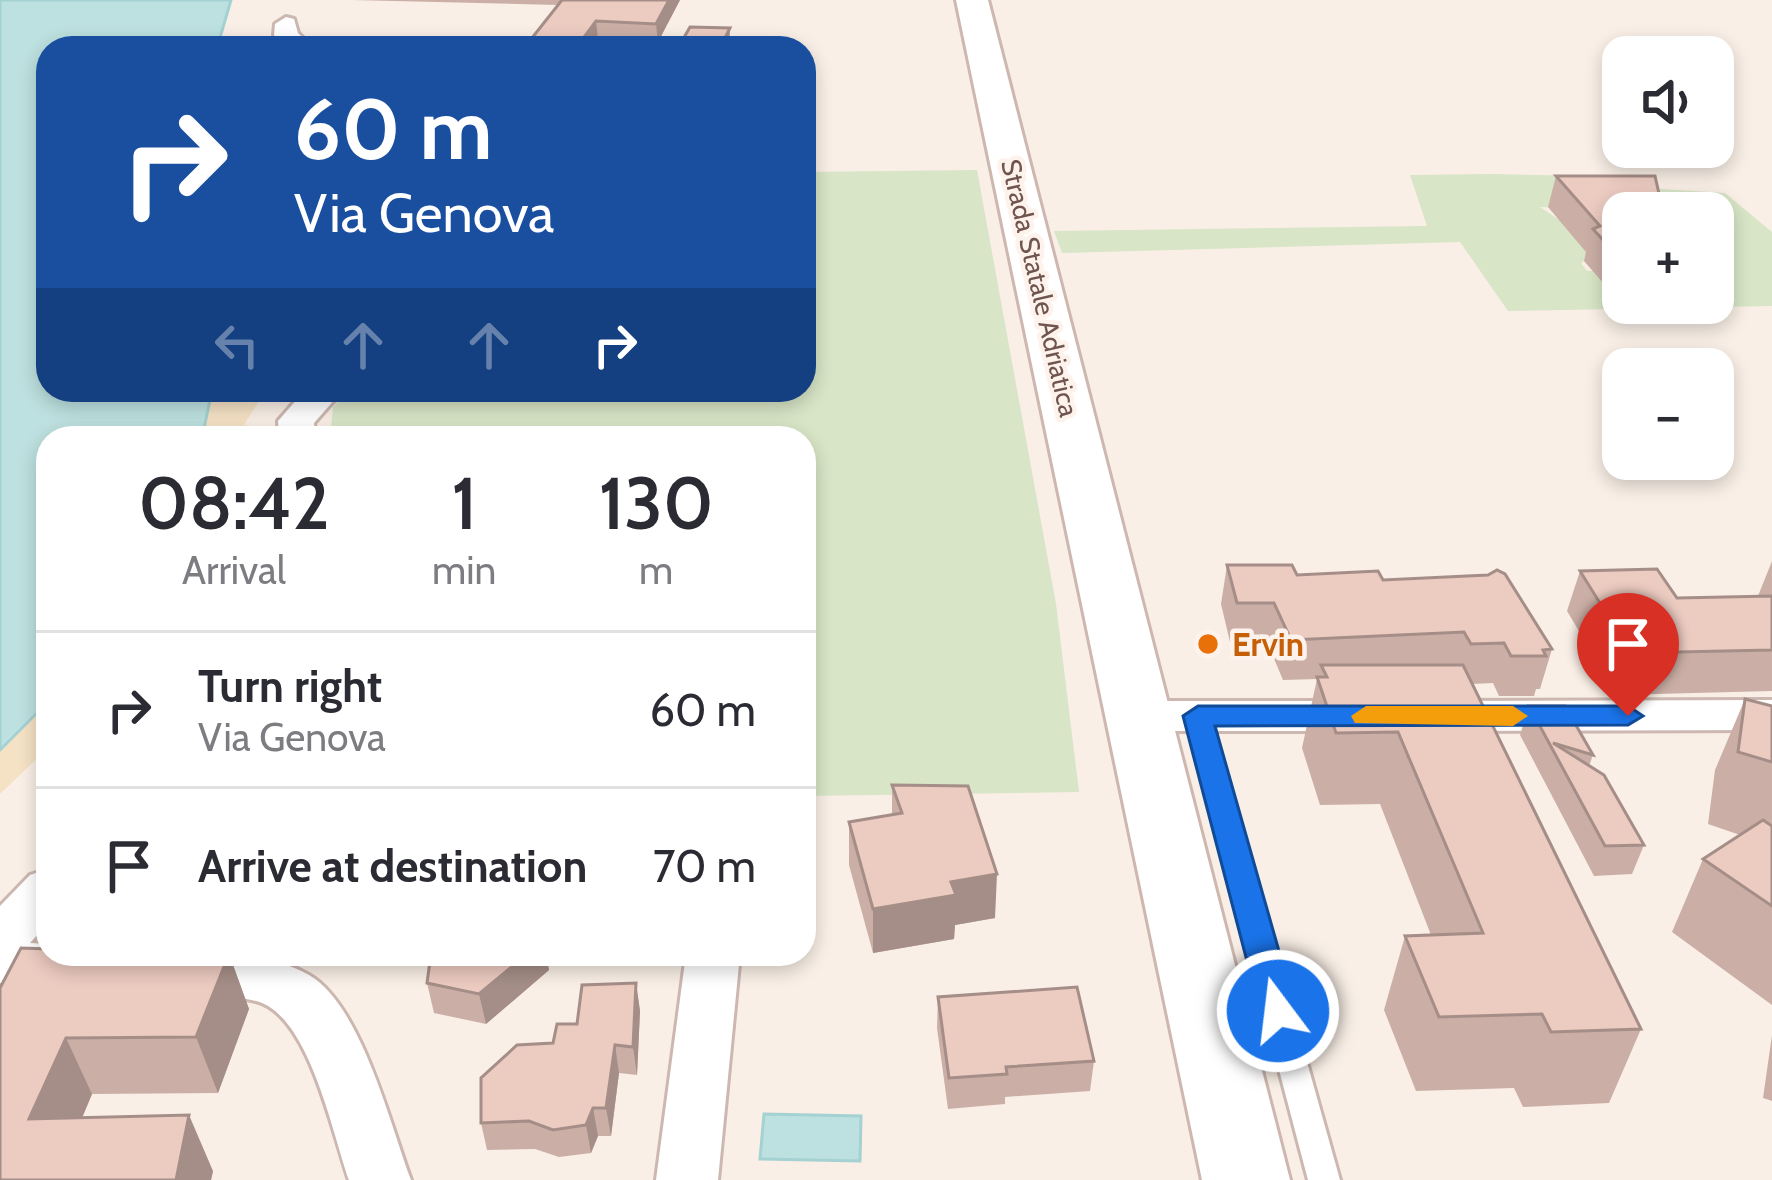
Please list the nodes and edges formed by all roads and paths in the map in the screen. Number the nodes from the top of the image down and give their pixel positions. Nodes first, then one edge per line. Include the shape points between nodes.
1 (972, 0) edge
2 (286, 24) dead end
3 (287, 36) edge
4 (314, 402) edge
5 (296, 426) edge
6 (1772, 715) edge
7 (1170, 716) junction
8 (0, 962) edge
9 (36, 964) edge
10 (71, 966) edge
11 (712, 966) edge
12 (1271, 1176) edge
13 (380, 1180) edge
14 (687, 1180) edge

1 - 7 main road, Strada Statale Adriatica via 1107,577
2 - 3 street
4 - 5 street
6 - 7 street
7 - 12 main road, Strada Statale Adriatica
8 - 9 street
10 - 13 street via 250,976 302,996 322,1024
11 - 14 street

